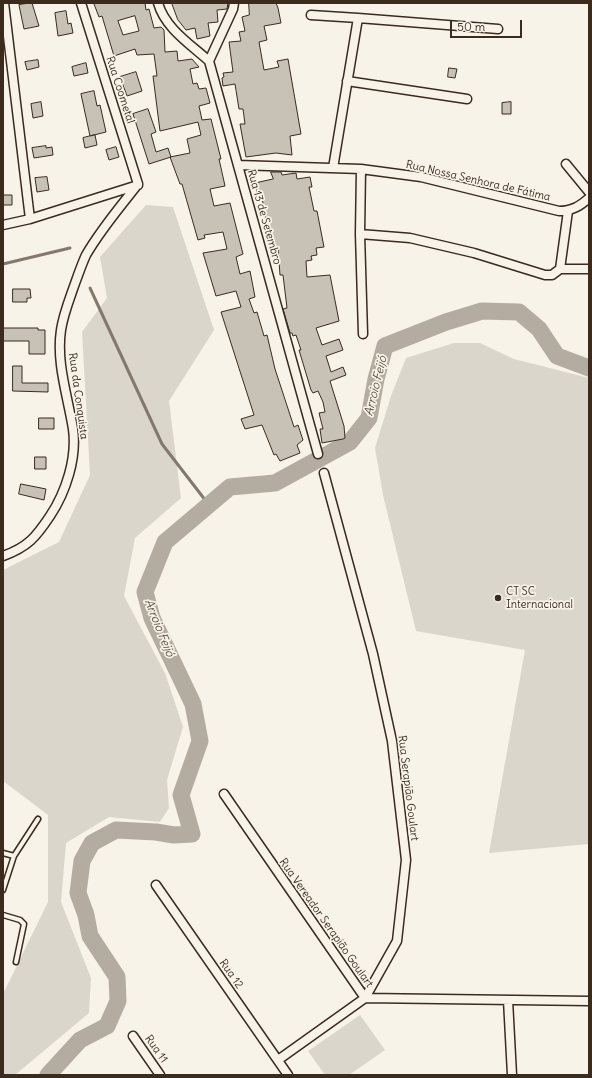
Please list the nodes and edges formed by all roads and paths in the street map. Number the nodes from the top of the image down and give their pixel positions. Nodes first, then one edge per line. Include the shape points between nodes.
1 (4, 3) edge
2 (81, 3) edge
3 (158, 3) edge
4 (234, 3) edge
5 (311, 15) dead end
6 (358, 18) junction
7 (498, 29) dead end
8 (209, 61) junction
9 (347, 81) junction
10 (467, 99) dead end
11 (566, 164) dead end
12 (238, 165) junction
13 (333, 168) junction
14 (361, 169) junction
15 (138, 184) junction
16 (589, 192) edge
17 (589, 198) edge
18 (568, 211) junction
19 (30, 219) junction
20 (3, 225) edge
21 (360, 234) junction
22 (560, 269) junction
23 (589, 269) edge
24 (363, 334) dead end
25 (318, 454) dead end
26 (324, 473) dead end
27 (3, 556) edge
28 (224, 794) dead end
29 (38, 819) dead end
30 (3, 854) edge
31 (14, 856) junction
32 (156, 885) dead end
33 (3, 890) edge
34 (3, 915) edge
35 (16, 962) dead end
36 (365, 998) junction
37 (508, 1000) junction
38 (589, 1001) edge
39 (133, 1036) dead end
40 (278, 1060) junction
41 (160, 1075) edge
42 (288, 1075) edge
43 (512, 1075) edge

1 - 19 street
2 - 15 street, Rua Coometal
3 - 8 street via 170,26
4 - 8 street
5 - 6 street
6 - 7 street
6 - 9 street
8 - 12 street, Rua 13 de Setembro
9 - 10 street
9 - 13 street
11 - 16 street
12 - 13 street, Rua Nossa Senhora de Fátima
12 - 25 street, Rua 13 de Setembro
13 - 14 street, Rua Nossa Senhora de Fátima
14 - 18 street, Rua Nossa Senhora de Fátima via 421,177 550,210
14 - 21 street
15 - 19 street
15 - 27 street, Rua da Conquista via 104,226 86,257 62,323 60,353 74,441 65,488 58,504 38,534 20,550
17 - 18 street
18 - 22 street
19 - 20 street
21 - 22 street via 410,238 474,253 545,275 552,275
21 - 24 street
22 - 23 street
26 - 36 street, Rua Serapião Goulart via 373,654 391,734 406,860 397,941
28 - 36 street, Rua Vereador Serapião Goulart
29 - 31 lane
30 - 31 lane
31 - 33 lane
32 - 40 street, Rua 12
34 - 35 lane via 20,920 24,924
36 - 37 street, Rua Vereador Serapião Goulart
36 - 40 street, Rua Serapião Goulart
37 - 38 street, Rua Vereador Serapião Goulart
37 - 43 street
39 - 41 street, Rua 11
40 - 42 street, Rua 12

